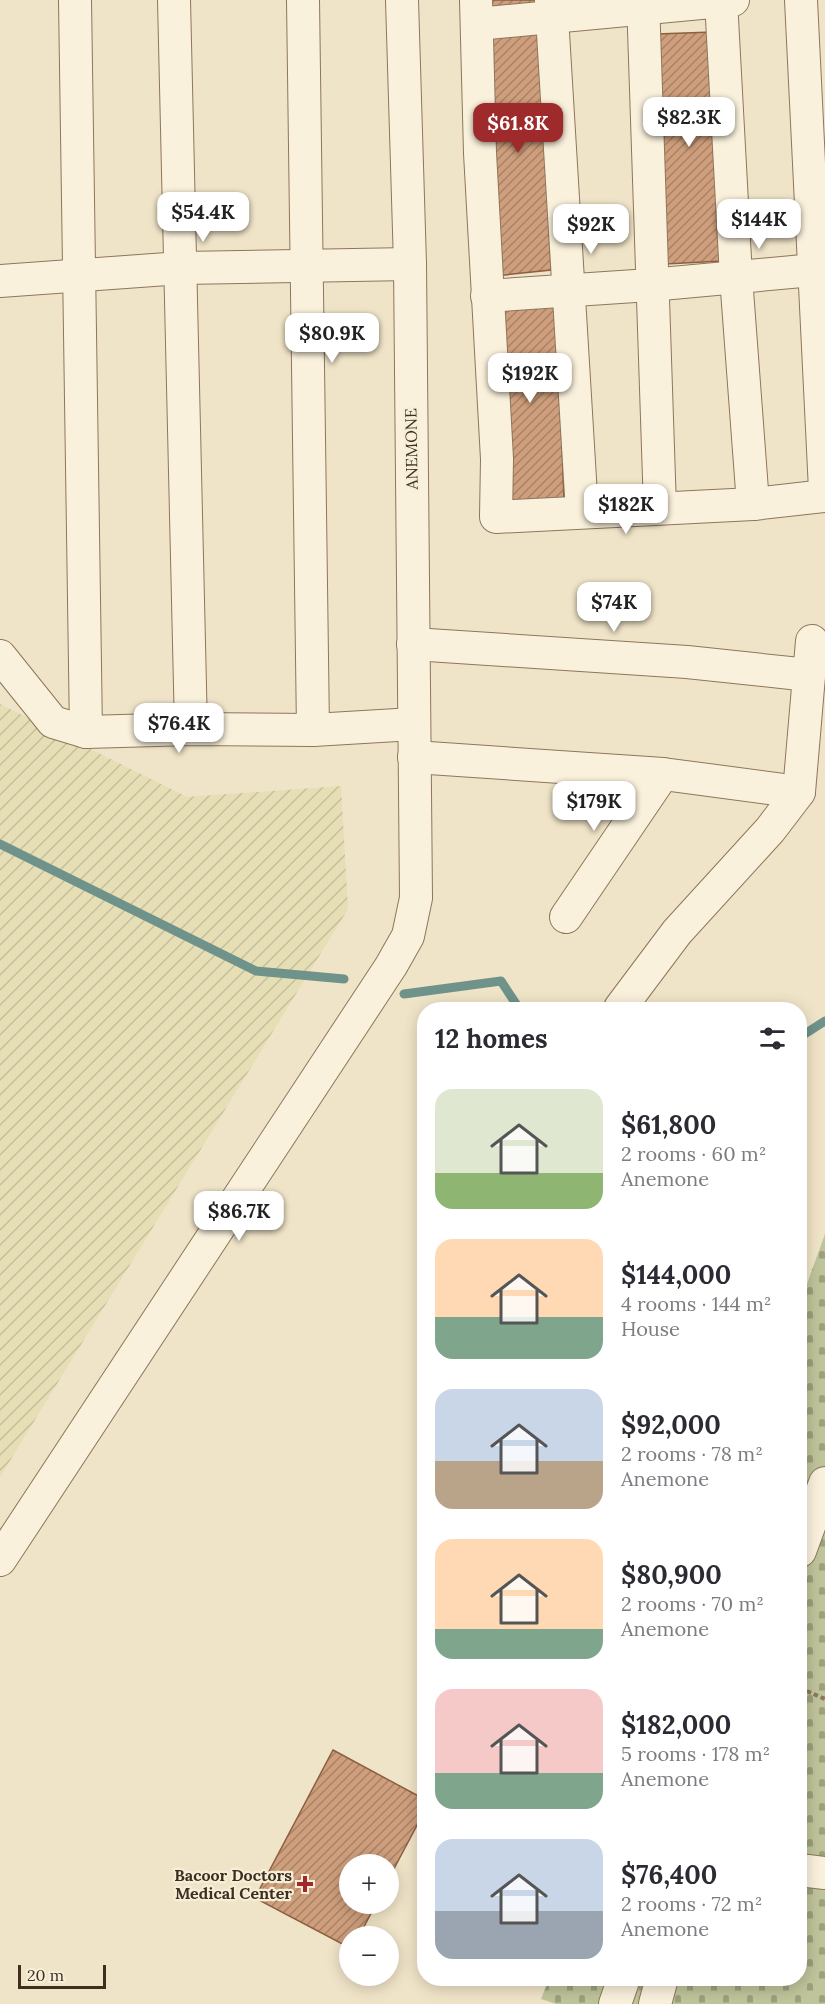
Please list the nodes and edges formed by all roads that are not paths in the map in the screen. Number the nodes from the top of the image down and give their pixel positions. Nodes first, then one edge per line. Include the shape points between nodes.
1 (75, 0) edge
2 (174, 0) edge
3 (303, 0) edge
4 (402, 0) edge
5 (725, 0) edge
6 (801, 0) edge
7 (643, 4) edge
8 (552, 8) edge
9 (477, 12) edge
10 (410, 264) junction
11 (306, 266) junction
12 (181, 268) junction
13 (819, 269) edge
14 (78, 274) junction
15 (736, 277) junction
16 (0, 281) edge
17 (650, 285) junction
18 (569, 290) junction
19 (487, 296) junction
20 (825, 490) edge
21 (825, 496) edge
22 (753, 504) junction
23 (660, 508) junction
24 (582, 512) junction
25 (812, 641) dead end
26 (413, 644) junction
27 (0, 656) edge
28 (809, 675) junction
29 (414, 724) junction
30 (191, 729) junction
31 (313, 730) junction
32 (86, 732) junction
33 (414, 757) junction
34 (663, 774) junction
35 (799, 792) junction
36 (566, 917) dead end
37 (624, 1002) edge
38 (825, 1483) edge
39 (807, 1532) edge
40 (0, 1560) edge
41 (807, 1871) edge
42 (825, 1873) edge
43 (621, 1986) edge
44 (660, 1986) edge
45 (615, 2004) edge
46 (655, 2004) edge

1 - 14 street
2 - 12 street
3 - 11 street
4 - 10 street, ANEMONE
5 - 7 street
5 - 15 street
6 - 13 street
7 - 8 street
7 - 17 street
8 - 9 street
8 - 18 street
9 - 19 street
10 - 11 street
10 - 26 street, ANEMONE
11 - 12 street
11 - 31 street
12 - 14 street
12 - 30 street
13 - 15 street
13 - 20 street
14 - 16 street
14 - 32 street
15 - 17 street
15 - 22 street
17 - 18 street
17 - 23 street
18 - 19 street
18 - 24 street
19 - 24 street via 497,459 496,517
21 - 22 street
22 - 23 street
23 - 24 street
25 - 28 street
26 - 28 street via 687,662
26 - 29 street, ANEMONE
27 - 32 street via 53,722
28 - 35 street
29 - 31 street
29 - 33 street, ANEMONE
30 - 31 street
30 - 32 street
33 - 34 street
33 - 40 street, ANEMONE via 416,898 408,936
34 - 35 street
34 - 36 street
35 - 37 street via 770,830 677,932
38 - 39 street
41 - 42 street
43 - 45 street
44 - 46 street

